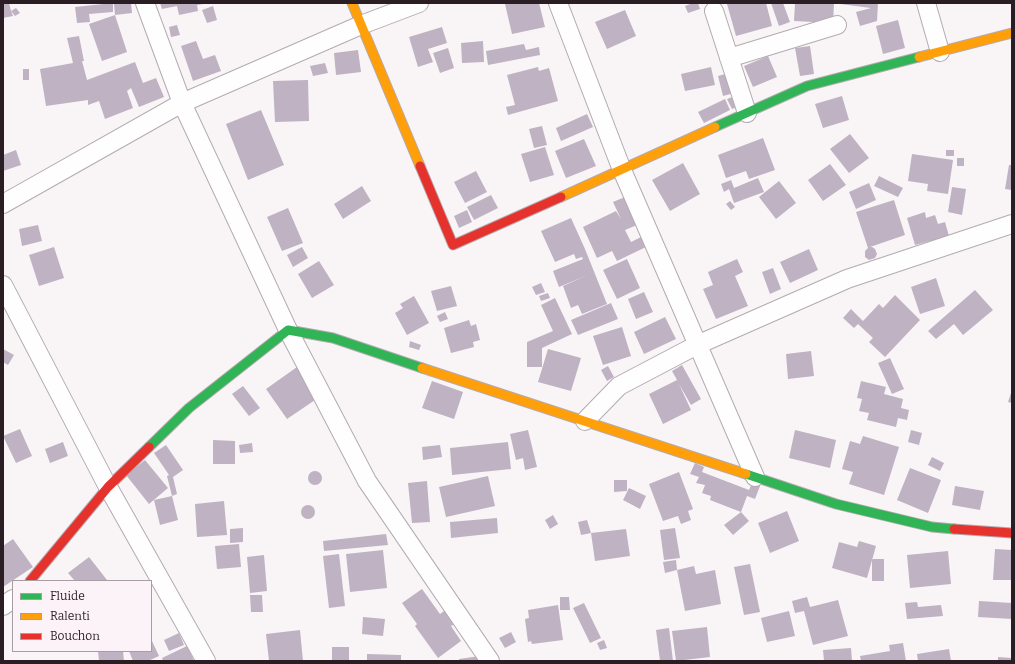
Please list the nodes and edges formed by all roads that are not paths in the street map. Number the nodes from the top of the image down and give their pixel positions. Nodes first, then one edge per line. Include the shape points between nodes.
1 (145, 3) edge
2 (352, 3) edge
3 (418, 3) edge
4 (558, 3) edge
5 (926, 3) edge
6 (714, 11) dead end
7 (361, 25) junction
8 (837, 25) dead end
9 (1012, 33) edge
10 (940, 52) junction
11 (729, 58) junction
12 (182, 103) junction
13 (747, 113) junction
14 (622, 170) junction
15 (3, 204) edge
16 (1012, 224) edge
17 (3, 285) edge
18 (288, 330) junction
19 (697, 345) junction
20 (585, 422) junction
21 (755, 477) junction
22 (108, 487) junction
23 (1012, 533) edge
24 (31, 580) edge
25 (12, 600) edge
26 (3, 606) edge
27 (206, 661) edge
28 (490, 661) edge

1 - 12 street
2 - 7 street
3 - 7 street
4 - 14 street
5 - 10 street
6 - 11 street
7 - 12 street
7 - 14 street via 453,245
8 - 11 street
9 - 10 street
10 - 13 street via 807,86
11 - 13 street
12 - 15 street
12 - 18 street
13 - 14 street
14 - 19 street
16 - 19 street via 847,279
17 - 22 street
18 - 20 street via 333,338
18 - 22 street via 189,408
18 - 28 street via 367,481
19 - 20 street via 618,386
19 - 21 street
20 - 21 street
21 - 23 street via 836,504 932,527
22 - 24 street
22 - 27 street
25 - 26 street

